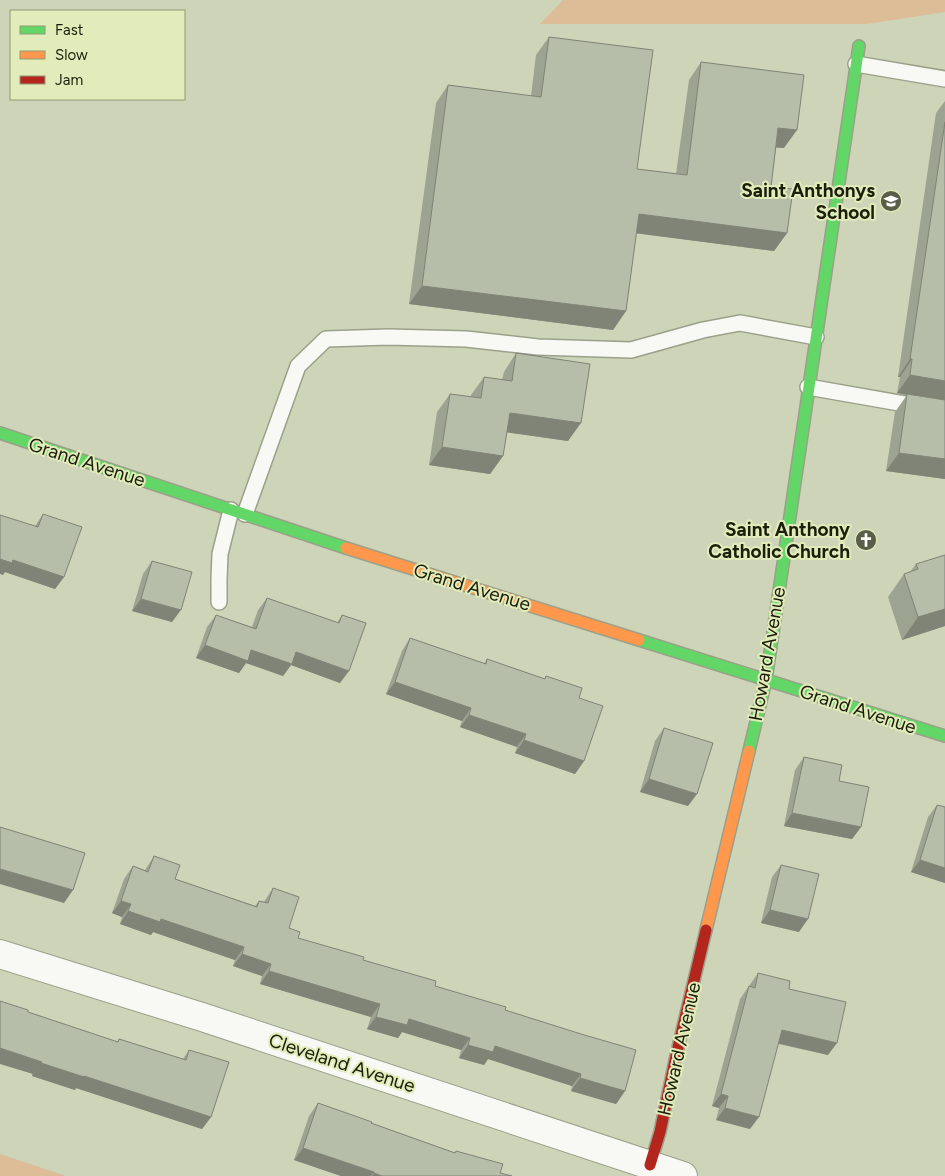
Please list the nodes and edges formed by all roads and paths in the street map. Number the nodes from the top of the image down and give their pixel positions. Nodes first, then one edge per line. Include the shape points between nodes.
1 (859, 46) dead end
2 (856, 64) junction
3 (945, 79) edge
4 (816, 337) junction
5 (808, 387) junction
6 (945, 411) edge
7 (0, 433) edge
8 (238, 512) junction
9 (219, 602) dead end
10 (766, 680) junction
11 (945, 736) edge
12 (0, 954) edge
13 (650, 1165) junction
14 (683, 1176) edge

1 - 2 street, Howard Avenue
2 - 3 lane
2 - 4 street, Howard Avenue
4 - 5 street, Howard Avenue
4 - 8 lane via 740,323 631,350 388,337 326,340 298,366
5 - 6 lane
5 - 10 street, Howard Avenue
7 - 8 street, Grand Avenue
8 - 9 lane via 220,554
8 - 10 street, Grand Avenue
10 - 11 street, Grand Avenue
10 - 13 street, Howard Avenue
12 - 13 street, Cleveland Avenue
13 - 14 street, Cleveland Avenue

